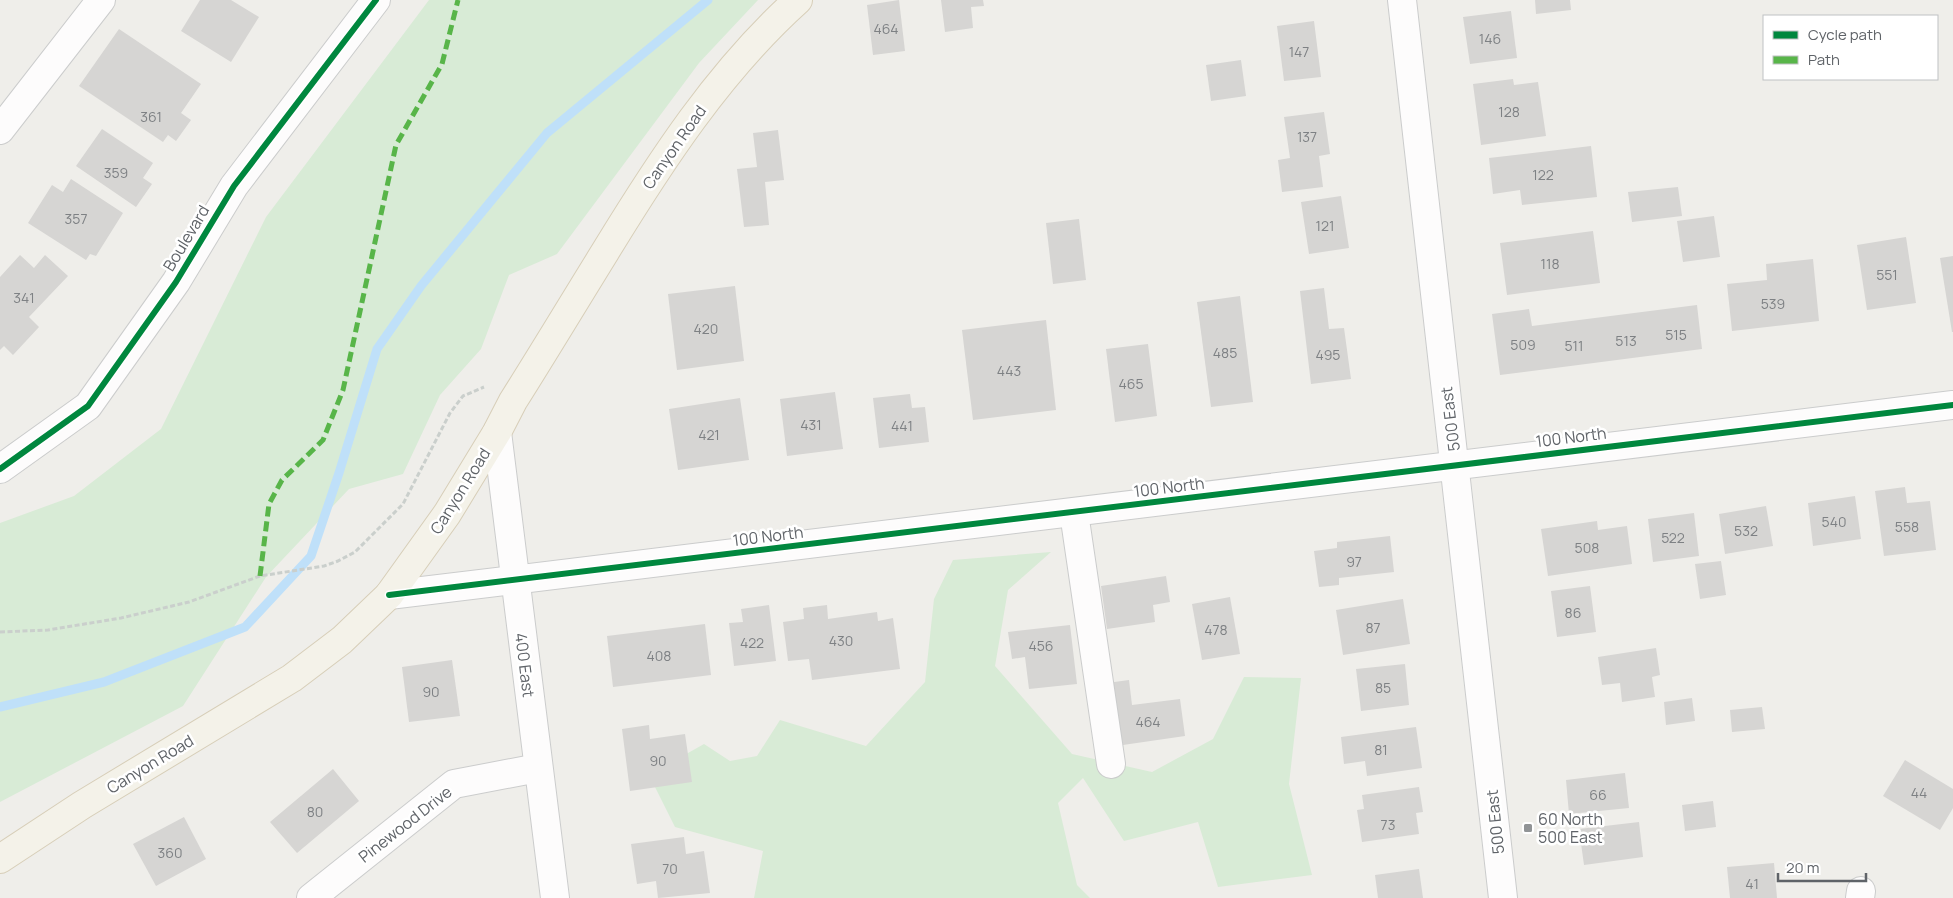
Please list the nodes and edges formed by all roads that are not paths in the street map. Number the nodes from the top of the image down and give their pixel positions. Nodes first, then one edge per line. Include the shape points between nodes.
1 (102, 0) edge
2 (376, 0) edge
3 (798, 0) edge
4 (1402, 0) edge
5 (0, 130) edge
6 (1953, 405) edge
7 (497, 432) junction
8 (1456, 465) junction
9 (0, 469) edge
10 (1074, 513) junction
11 (515, 580) junction
12 (389, 595) junction
13 (1111, 764) dead end
14 (538, 768) junction
15 (0, 859) edge
16 (311, 898) edge
17 (555, 898) edge
18 (1503, 898) edge

1 - 5 street
2 - 9 street, Boulevard via 234,186 176,282 88,406
3 - 7 main road, Canyon Road via 722,80 652,176
4 - 8 street, 500 East
6 - 8 street, 100 North
7 - 11 street, 400 East
7 - 12 main road, Canyon Road via 447,514
8 - 10 street, 100 North
8 - 18 street, 500 East
10 - 11 street, 100 North
10 - 13 street
11 - 12 street, 100 North
11 - 14 street, 400 East
12 - 15 main road, Canyon Road via 342,640 292,678 82,805
14 - 16 street, Pinewood Drive via 454,784
14 - 17 street, 400 East

